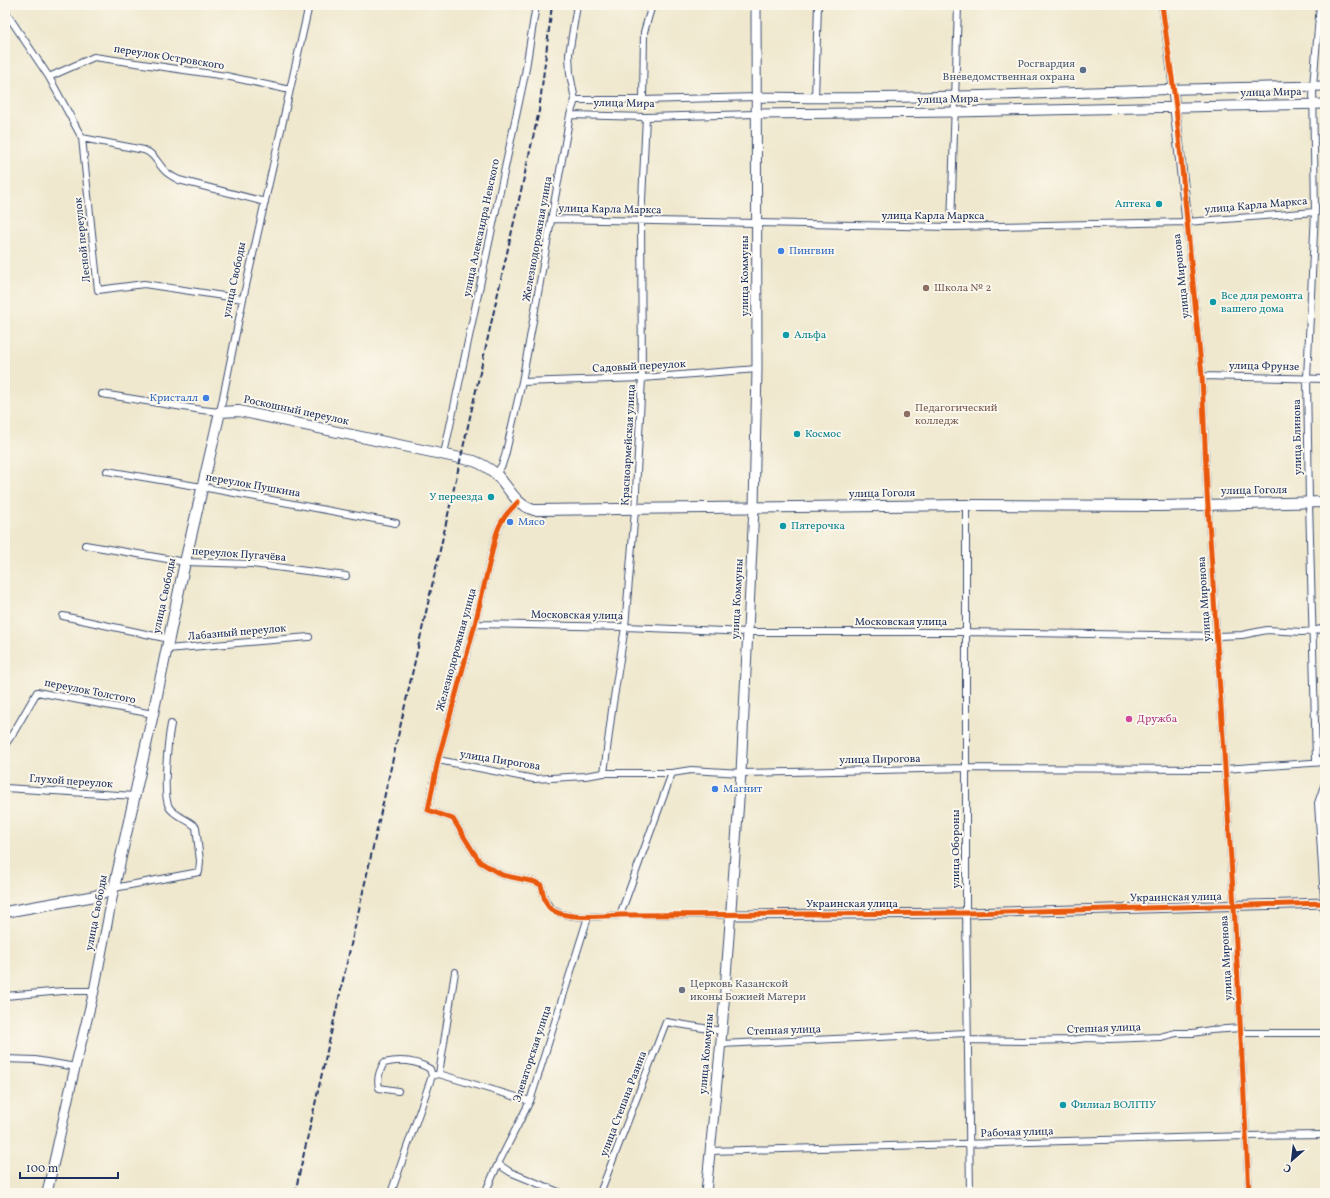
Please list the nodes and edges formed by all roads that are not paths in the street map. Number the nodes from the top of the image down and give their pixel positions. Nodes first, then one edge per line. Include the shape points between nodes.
1 (309, 5) edge
2 (536, 5) edge
3 (577, 5) edge
4 (652, 5) edge
5 (756, 5) edge
6 (818, 5) edge
7 (958, 5) edge
8 (1162, 5) edge
9 (1320, 5) edge
10 (5, 11) edge
11 (49, 77) junction
12 (1313, 86) junction
13 (1325, 86) edge
14 (290, 90) junction
15 (1173, 90) junction
16 (955, 95) junction
17 (756, 97) junction
18 (815, 98) junction
19 (575, 100) junction
20 (643, 100) junction
21 (1314, 104) junction
22 (1325, 104) edge
23 (1176, 107) junction
24 (955, 112) junction
25 (570, 114) junction
26 (756, 114) junction
27 (646, 117) junction
28 (82, 138) junction
29 (264, 202) junction
30 (1314, 212) junction
31 (552, 219) junction
32 (641, 221) junction
33 (1186, 222) junction
34 (757, 224) junction
35 (951, 227) junction
36 (243, 299) junction
37 (757, 369) junction
38 (1202, 376) junction
39 (642, 378) junction
40 (1307, 378) junction
41 (1325, 379) edge
42 (522, 382) junction
43 (102, 394) dead end
44 (220, 412) junction
45 (444, 454) junction
46 (460, 458) joint
47 (107, 471) dead end
48 (496, 474) junction
49 (202, 487) junction
50 (518, 502) junction
51 (1309, 502) junction
52 (1325, 502) edge
53 (1208, 504) junction
54 (966, 505) junction
55 (754, 508) junction
56 (636, 510) junction
57 (396, 523) dead end
58 (85, 544) dead end
59 (185, 562) junction
60 (346, 576) dead end
61 (63, 616) dead end
62 (475, 624) junction
63 (625, 627) junction
64 (1325, 628) edge
65 (1313, 631) junction
66 (748, 632) junction
67 (966, 632) junction
68 (1218, 636) junction
69 (309, 637) dead end
70 (168, 644) junction
71 (153, 714) junction
72 (170, 724) dead end
73 (5, 744) edge
74 (438, 760) junction
75 (1325, 762) edge
76 (966, 768) junction
77 (1225, 769) junction
78 (604, 773) junction
79 (672, 773) junction
80 (741, 773) junction
81 (1325, 783) edge
82 (5, 788) edge
83 (135, 796) junction
84 (428, 810) joint
85 (114, 888) junction
86 (1325, 903) edge
87 (1234, 906) junction
88 (5, 912) edge
89 (966, 913) junction
90 (620, 915) junction
91 (731, 915) junction
92 (1325, 916) edge
93 (588, 917) junction
94 (455, 972) dead end
95 (94, 991) junction
96 (5, 996) edge
97 (722, 1031) junction
98 (1241, 1031) junction
99 (1325, 1032) edge
100 (967, 1037) junction
101 (721, 1044) junction
102 (5, 1059) edge
103 (76, 1067) junction
104 (439, 1074) junction
105 (432, 1076) junction
106 (398, 1091) dead end
107 (530, 1101) junction
108 (1325, 1135) edge
109 (1247, 1136) junction
110 (970, 1145) junction
111 (710, 1152) junction
112 (498, 1164) junction
113 (47, 1193) edge
114 (391, 1193) edge
115 (485, 1193) edge
116 (561, 1193) edge
117 (600, 1193) edge
118 (706, 1193) edge
119 (970, 1193) edge
120 (1249, 1193) edge

1 - 14 street, улица Свободы
2 - 45 street, улица Александра Невского via 523,82
3 - 19 street via 569,54
4 - 20 street via 644,32
5 - 17 street, улица Коммуны
6 - 18 street
7 - 16 street
8 - 15 street, улица Миронова
9 - 12 street
10 - 11 street
11 - 14 street, переулок Островского via 94,57 226,76
11 - 28 street
12 - 13 street, улица Мира
12 - 15 street, улица Мира
12 - 21 street, улица Блинова
14 - 29 street, улица Свободы
15 - 16 street, улица Мира
15 - 23 street, улица Миронова
16 - 18 street, улица Мира
16 - 24 street
17 - 18 street, улица Мира
17 - 20 street, улица Мира
17 - 26 street, улица Коммуны
19 - 20 street, улица Мира
19 - 25 street, Железнодорожная улица
21 - 22 street, улица Мира
21 - 23 street, улица Мира
21 - 30 street, улица Блинова
23 - 24 street, улица Мира
23 - 33 street, улица Миронова
24 - 26 street, улица Мира
24 - 35 street
25 - 27 street, улица Мира
25 - 31 street, Железнодорожная улица
26 - 27 street, улица Мира
26 - 34 street, улица Коммуны
27 - 32 street, Красноармейская улица
28 - 29 street via 150,152 164,170 179,180
28 - 36 street, Лесной переулок via 98,290 144,284
29 - 36 street, улица Свободы
30 - 33 street, улица Карла Маркса
30 - 40 street, улица Блинова
31 - 32 street, улица Карла Маркса
31 - 42 street, Железнодорожная улица
32 - 34 street, улица Карла Маркса
32 - 39 street, Красноармейская улица
33 - 35 street, улица Карла Маркса
33 - 38 street, улица Миронова
34 - 35 street, улица Карла Маркса
34 - 37 street, улица Коммуны
36 - 44 street, улица Свободы
37 - 39 street, Садовый переулок
37 - 55 street, улица Коммуны
38 - 40 street, улица Фрунзе
38 - 53 street, улица Миронова
39 - 42 street, Садовый переулок
39 - 56 street, Красноармейская улица
40 - 41 street, улица Фрунзе
40 - 51 street, улица Блинова
42 - 48 street, Железнодорожная улица via 505,456
43 - 44 street, Роскошный переулок
44 - 45 main road, Роскошный переулок via 239,411
44 - 49 main road, улица Свободы
45 - 46 main road, Роскошный переулок
46 - 48 main road, улица Гоголя via 482,464
47 - 49 street, переулок Пушкина
48 - 50 main road, улица Гоголя
49 - 57 street, переулок Пушкина
49 - 59 main road, улица Свободы
50 - 56 main road, улица Гоголя via 534,510
50 - 62 street, Железнодорожная улица via 500,523
51 - 52 main road, улица Гоголя
51 - 53 main road, улица Гоголя
51 - 65 street, улица Блинова
53 - 54 main road, улица Гоголя
53 - 68 street, улица Миронова
54 - 55 main road, улица Гоголя
54 - 67 street, улица Обороны
55 - 56 main road, улица Гоголя
55 - 66 street, улица Коммуны
56 - 63 street, Красноармейская улица
58 - 59 street, переулок Пугачёва
59 - 60 street, переулок Пугачёва via 252,564
59 - 70 main road, улица Свободы
61 - 70 street, Лабазный переулок
62 - 63 street, Московская улица
62 - 74 street, Железнодорожная улица
63 - 66 street, Московская улица
63 - 78 street, Красноармейская улица
64 - 65 street, Московская улица
65 - 68 street, Московская улица via 1267,630
65 - 75 street, улица Блинова via 1316,760
66 - 67 street, Московская улица
66 - 80 street, улица Коммуны
67 - 68 street, Московская улица
67 - 76 street, улица Обороны
68 - 77 street, улица Миронова
69 - 70 street, Лабазный переулок
70 - 71 main road, улица Свободы
71 - 73 street, переулок Толстого via 37,692
71 - 83 main road, улица Свободы
72 - 85 street via 166,795 174,813 196,827 199,872
74 - 78 street, улица Пирогова via 534,779
74 - 84 street, Железнодорожная улица
75 - 77 street, улица Пирогова
76 - 77 street, улица Пирогова
76 - 80 street, улица Пирогова
76 - 89 street, улица Обороны
77 - 87 street, улица Миронова
78 - 79 street, улица Пирогова
79 - 80 street, улица Пирогова via 691,770
79 - 90 street
80 - 91 street, улица Коммуны
81 - 86 street via 1318,803
82 - 83 street, Глухой переулок
83 - 85 main road, улица Свободы
84 - 93 street, Украинская улица via 453,819 480,862 502,875 535,882 541,886 548,906 554,911
85 - 88 main road via 95,896
85 - 95 street, улица Свободы
86 - 87 street, Украинская улица
86 - 92 street
87 - 89 street, Украинская улица
87 - 98 street, улица Миронова
89 - 91 street, Украинская улица
89 - 100 street, улица Обороны
90 - 91 street, Украинская улица
90 - 93 street, Украинская улица
91 - 97 street, улица Коммуны
93 - 107 street, Элеваторская улица
94 - 104 street
95 - 96 street
95 - 103 street, улица Свободы
97 - 101 street, улица Коммуны
97 - 117 street, улица Степана Разина via 666,1022
98 - 99 street, Степная улица
98 - 100 street, Степная улица via 1211,1030 1160,1037 1029,1041
98 - 109 street, улица Миронова
100 - 101 street, Степная улица
100 - 110 street, улица Обороны
101 - 111 street, улица Коммуны
102 - 103 street via 35,1060
103 - 113 street, улица Свободы
104 - 105 street
104 - 107 street
105 - 106 street via 430,1069 412,1061 384,1063 379,1072 379,1088
105 - 114 street
107 - 112 street, Элеваторская улица
108 - 109 street, Рабочая улица
109 - 110 street, Рабочая улица
109 - 120 street, улица Миронова
110 - 111 street, Рабочая улица
110 - 119 street, улица Обороны
111 - 118 street, улица Коммуны
112 - 115 street, Элеваторская улица
112 - 116 street via 510,1172

